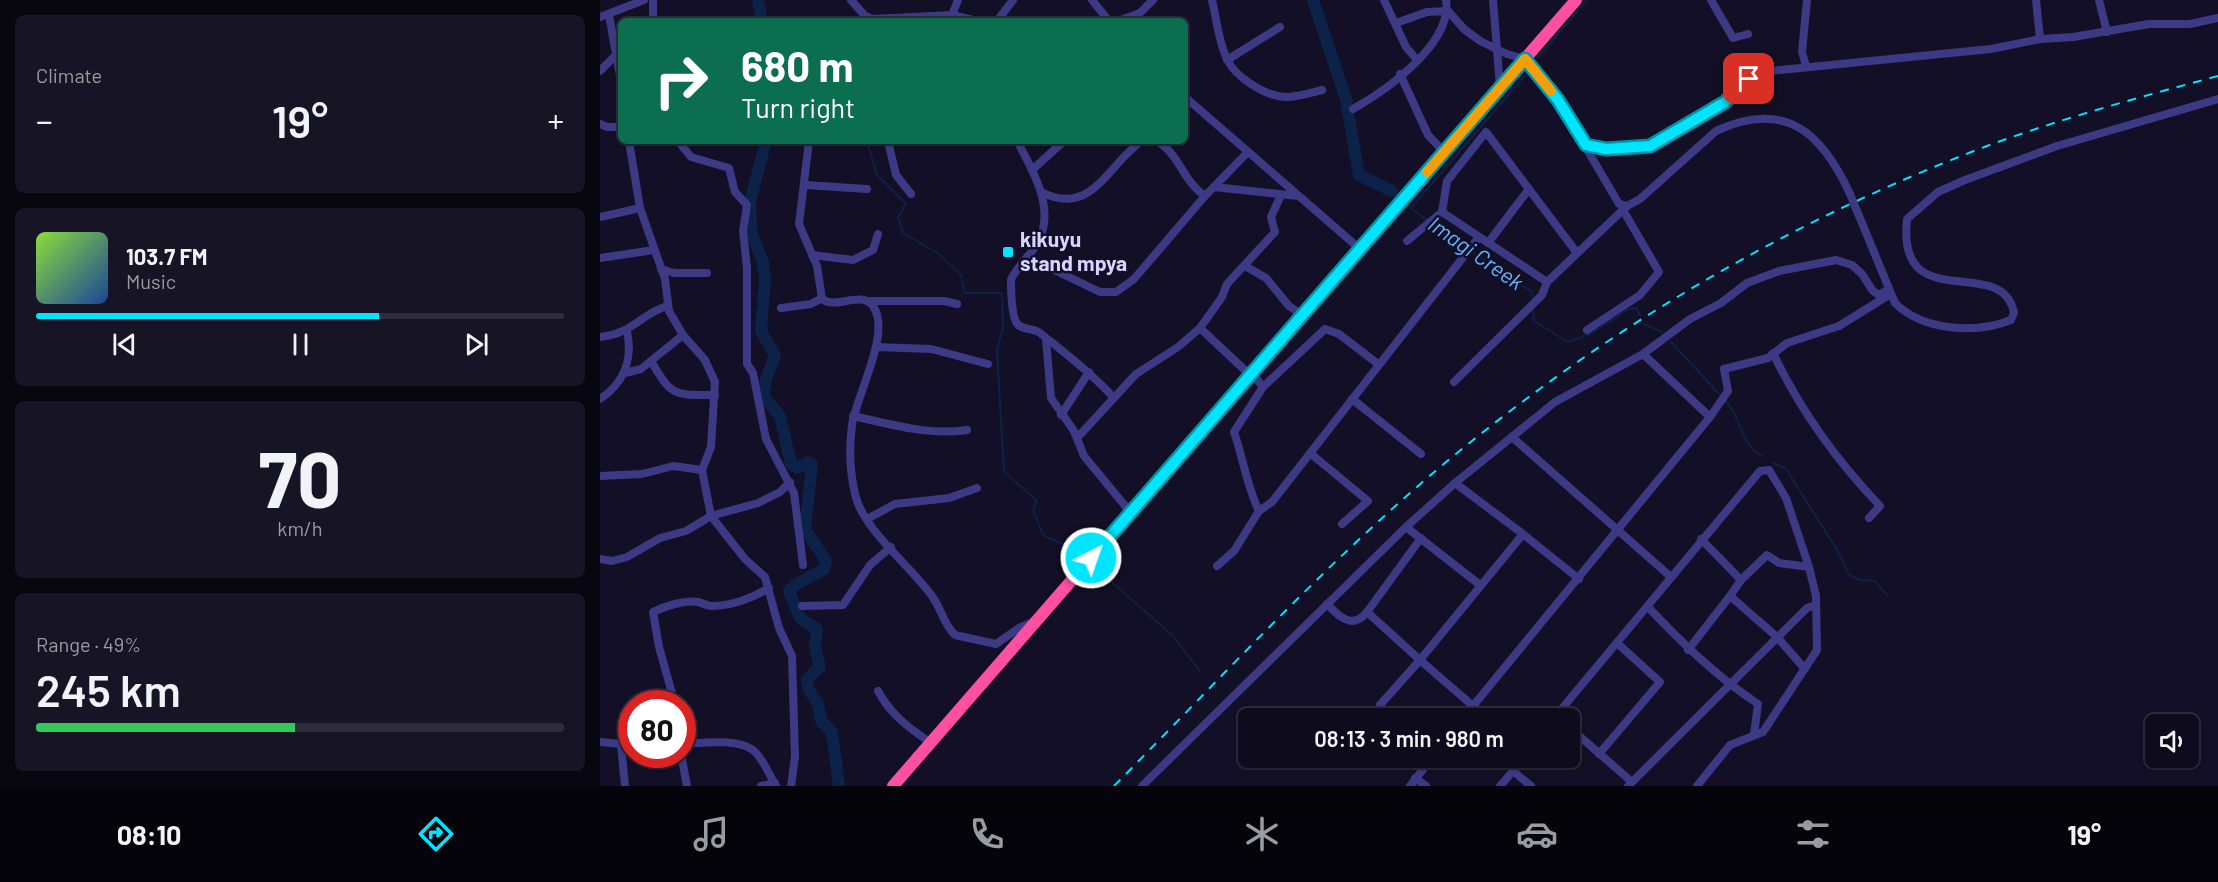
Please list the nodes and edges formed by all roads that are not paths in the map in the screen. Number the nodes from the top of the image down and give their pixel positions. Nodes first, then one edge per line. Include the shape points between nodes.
1 (644, 0) edge
2 (653, 0) edge
3 (851, 0) edge
4 (958, 0) edge
5 (1013, 0) edge
6 (1092, 0) edge
7 (1153, 0) edge
8 (1212, 0) edge
9 (1384, 0) edge
10 (1446, 0) edge
11 (1493, 0) edge
12 (1576, 0) edge
13 (1711, 0) edge
14 (1806, 0) edge
15 (2036, 0) edge
16 (2099, 0) edge
17 (1448, 11) junction
18 (952, 15) junction
19 (604, 16) edge
20 (653, 18) edge
21 (864, 18) edge
22 (914, 18) edge
23 (964, 18) edge
24 (999, 18) edge
25 (1107, 18) edge
26 (1126, 18) edge
27 (2218, 18) edge
28 (1396, 23) junction
29 (1280, 27) dead end
30 (2107, 32) junction
31 (1748, 34) dead end
32 (2040, 39) junction
33 (1498, 49) junction
34 (617, 54) junction
35 (1525, 59) junction
36 (1227, 60) junction
37 (1417, 60) junction
38 (618, 61) edge
39 (1806, 66) junction
40 (600, 71) edge
41 (1401, 74) junction
42 (1500, 87) junction
43 (1322, 90) dead end
44 (2218, 99) edge
45 (1188, 100) edge
46 (1353, 109) dead end
47 (600, 124) edge
48 (618, 127) edge
49 (629, 144) edge
50 (680, 144) edge
51 (809, 144) edge
52 (887, 144) edge
53 (1019, 144) edge
54 (1061, 144) edge
55 (1139, 144) edge
56 (1160, 144) edge
57 (1586, 145) junction
58 (1248, 152) junction
59 (1444, 152) junction
60 (1032, 170) junction
61 (805, 185) junction
62 (1214, 187) junction
63 (867, 189) dead end
64 (1529, 189) junction
65 (1041, 192) junction
66 (910, 194) dead end
67 (1281, 195) junction
68 (1205, 196) junction
69 (1299, 196) junction
70 (640, 208) junction
71 (1625, 208) junction
72 (1442, 212) junction
73 (600, 217) edge
74 (878, 234) dead end
75 (1479, 237) junction
76 (1407, 241) dead end
77 (1488, 243) junction
78 (1360, 249) junction
79 (654, 250) junction
80 (1577, 253) junction
81 (812, 255) junction
82 (1027, 257) junction
83 (600, 258) edge
84 (1245, 266) junction
85 (661, 268) junction
86 (707, 273) dead end
87 (1546, 282) junction
88 (1890, 291) junction
89 (822, 298) junction
90 (868, 302) junction
91 (957, 304) dead end
92 (667, 306) junction
93 (781, 308) dead end
94 (1302, 315) junction
95 (1200, 328) junction
96 (1587, 330) dead end
97 (627, 331) junction
98 (683, 335) junction
99 (600, 338) edge
100 (1046, 339) junction
101 (876, 347) junction
102 (1773, 353) junction
103 (1643, 354) junction
104 (651, 361) junction
105 (988, 364) dead end
106 (1378, 364) junction
107 (625, 372) junction
108 (1089, 372) junction
109 (1251, 374) junction
110 (1454, 382) dead end
111 (1263, 387) junction
112 (715, 395) junction
113 (1114, 398) junction
114 (600, 399) edge
115 (1352, 399) junction
116 (1061, 415) junction
117 (853, 416) junction
118 (1710, 417) junction
119 (967, 430) dead end
120 (1512, 437) junction
121 (1077, 438) junction
122 (1310, 453) junction
123 (1421, 454) dead end
124 (702, 470) junction
125 (600, 476) edge
126 (790, 482) junction
127 (1455, 483) junction
128 (977, 488) dead end
129 (1259, 511) junction
130 (1131, 513) junction
131 (711, 516) junction
132 (1869, 518) dead end
133 (867, 519) junction
134 (1342, 524) dead end
135 (1406, 527) junction
136 (1618, 531) junction
137 (1522, 534) junction
138 (1421, 538) junction
139 (1701, 539) junction
140 (891, 547) junction
141 (600, 559) edge
142 (802, 565) dead end
143 (1217, 566) dead end
144 (1809, 567) junction
145 (1671, 577) junction
146 (1579, 579) junction
147 (1741, 580) junction
148 (1480, 585) junction
149 (769, 588) junction
150 (1730, 596) junction
151 (1327, 604) junction
152 (1816, 605) junction
153 (802, 606) dead end
154 (1648, 607) junction
155 (1367, 612) junction
156 (1038, 621) junction
157 (1777, 637) junction
158 (1617, 643) junction
159 (1688, 650) junction
160 (1420, 660) junction
161 (1804, 669) junction
162 (1730, 685) junction
163 (671, 690) edge
164 (878, 691) dead end
165 (1380, 705) dead end
166 (1473, 706) junction
167 (1476, 708) edge
168 (1563, 708) edge
169 (1754, 734) junction
170 (1580, 737) edge
171 (600, 742) edge
172 (931, 743) junction
173 (696, 744) edge
174 (618, 745) edge
175 (1599, 754) junction
176 (623, 768) edge
177 (684, 768) edge
178 (1423, 768) edge
179 (1516, 768) edge
180 (1513, 771) junction
181 (1415, 777) junction
182 (1630, 784) edge
183 (776, 785) edge
184 (625, 786) edge
185 (687, 786) edge
186 (761, 786) edge
187 (791, 786) edge
188 (893, 786) edge
189 (1142, 786) edge
190 (1410, 786) edge
191 (1426, 786) edge
192 (1500, 786) edge
193 (1531, 786) edge
194 (1697, 786) edge

1 - 19 street
2 - 20 street
3 - 21 street
4 - 18 street
5 - 24 street
6 - 25 street
7 - 26 street via 1140,13
8 - 36 street
9 - 28 street
10 - 17 street
11 - 33 street
12 - 35 highway
13 - 31 street via 1733,38
14 - 39 street via 1802,51
15 - 32 street
16 - 30 street
17 - 28 street via 1427,12
17 - 33 street via 1471,35
17 - 37 street via 1436,41
18 - 22 street
18 - 23 street
19 - 34 street
27 - 30 street
28 - 37 street via 1406,47
29 - 36 street
30 - 32 street
32 - 39 street via 1991,49
33 - 35 street
33 - 42 street
34 - 38 street
34 - 40 street
35 - 42 highway
35 - 57 street via 1558,100
36 - 43 street via 1247,80 1277,96
37 - 41 street
39 - 57 street via 1749,79 1725,102 1647,147 1606,149
41 - 46 street
41 - 59 street via 1428,135
42 - 59 highway
44 - 88 street via 2057,146 1965,180 1938,192 1907,219 1906,248 1913,264 1943,280 1993,287 2006,295 2012,305 2011,320 1976,328 1938,326 1905,313
45 - 58 street
47 - 48 street
49 - 70 street
50 - 126 street via 691,157 729,168 735,192 747,205 743,231 748,278 747,364 753,373 766,439
51 - 61 street
52 - 66 street via 896,175
53 - 60 street
54 - 60 street
55 - 65 street via 1111,174 1083,195 1060,199
56 - 68 street
57 - 71 street
58 - 62 street
58 - 69 street
59 - 78 highway
60 - 65 street
61 - 63 street
61 - 81 street via 799,224
62 - 67 street
62 - 68 street
64 - 72 street via 1486,132 1447,181
64 - 77 street
64 - 80 street
65 - 82 street via 1045,210 1043,232
67 - 69 street
67 - 84 street via 1271,212 1275,232
68 - 82 street via 1141,272 1116,292 1100,292
69 - 78 street
70 - 73 street
70 - 79 street
71 - 80 street
71 - 88 street, bridge via 1716,131 1758,119 1783,122 1819,141 1834,160
71 - 96 street via 1659,272 1640,295
72 - 75 street
72 - 76 street
74 - 81 street via 873,250 853,260
75 - 77 street
75 - 106 street
77 - 87 street
78 - 94 highway
79 - 83 street
79 - 85 street
80 - 87 street
81 - 89 street
82 - 100 street via 1011,280 1016,321
84 - 94 street via 1266,278 1289,306
84 - 95 street via 1227,284
85 - 86 street via 674,273
85 - 92 street
87 - 110 street via 1542,295
88 - 102 street via 1839,326 1787,343
88 - 103 street via 1879,295 1852,265 1836,260 1779,270 1747,284 1690,319
89 - 90 street via 831,303 859,299
89 - 93 street via 812,304
90 - 91 street
90 - 101 street via 876,312
92 - 97 street
92 - 98 street
94 - 109 highway
95 - 109 street
95 - 113 street via 1136,374
97 - 99 street
97 - 107 street via 630,353
98 - 104 street
98 - 112 street via 707,363 715,382
100 - 108 street
100 - 116 street via 1049,388
101 - 105 street via 931,349
101 - 117 street
102 - 118 street via 1724,369 1728,391
102 - 132 street via 1784,378 1853,477 1880,506
103 - 118 street
103 - 120 street via 1555,402
104 - 107 street via 637,371
104 - 112 street via 675,393
106 - 111 street via 1339,334 1325,329
106 - 115 street
107 - 114 street
108 - 113 street
108 - 116 street
109 - 111 street
109 - 130 highway
111 - 129 street via 1234,432
112 - 124 street via 711,447
113 - 121 street
115 - 122 street
115 - 123 street
116 - 121 street
117 - 119 street via 921,431
117 - 133 street via 853,482
118 - 136 street
120 - 127 street
120 - 136 street
121 - 130 street via 1083,456
122 - 129 street via 1272,502
122 - 134 street via 1368,501
124 - 125 street via 673,466 642,474
124 - 131 street
126 - 131 street via 758,503
126 - 142 street
127 - 135 street
127 - 137 street
128 - 133 street via 949,498 895,504
129 - 143 street via 1234,551
130 - 156 highway
131 - 141 street via 627,557
131 - 149 street via 745,559 762,573
133 - 140 street
135 - 138 street
135 - 151 street
136 - 145 street
136 - 146 street
137 - 146 street
137 - 148 street
138 - 148 street
138 - 155 street
139 - 144 street via 1760,471 1769,470 1786,498
139 - 145 street
139 - 147 street
140 - 153 street via 870,565 843,605
140 - 156 street via 934,598 955,635 996,644 1018,628
144 - 147 street via 1779,563 1767,555
144 - 152 street
145 - 154 street
146 - 166 street
147 - 150 street
148 - 160 street
149 - 163 street via 756,597 735,602 710,606 684,603 653,612
149 - 187 street via 778,628 791,650 793,664 795,757
150 - 157 street
150 - 159 street
151 - 155 street via 1338,617 1350,622
151 - 189 street
152 - 157 street via 1807,608
152 - 161 street via 1817,650
154 - 158 street
154 - 159 street
155 - 160 street
156 - 172 highway
157 - 161 street
157 - 162 street
158 - 168 street
158 - 175 street via 1660,682
159 - 162 street
160 - 165 street
160 - 166 street
161 - 169 street via 1766,728
162 - 169 street via 1758,704
162 - 182 street
164 - 172 street via 904,724
166 - 167 street
169 - 194 street via 1730,745
170 - 175 street
171 - 174 street
172 - 188 highway
173 - 183 street via 748,748
175 - 182 street
176 - 184 street
177 - 185 street
178 - 181 street
179 - 180 street
180 - 192 street
180 - 193 street
181 - 190 street
181 - 191 street
183 - 186 street

